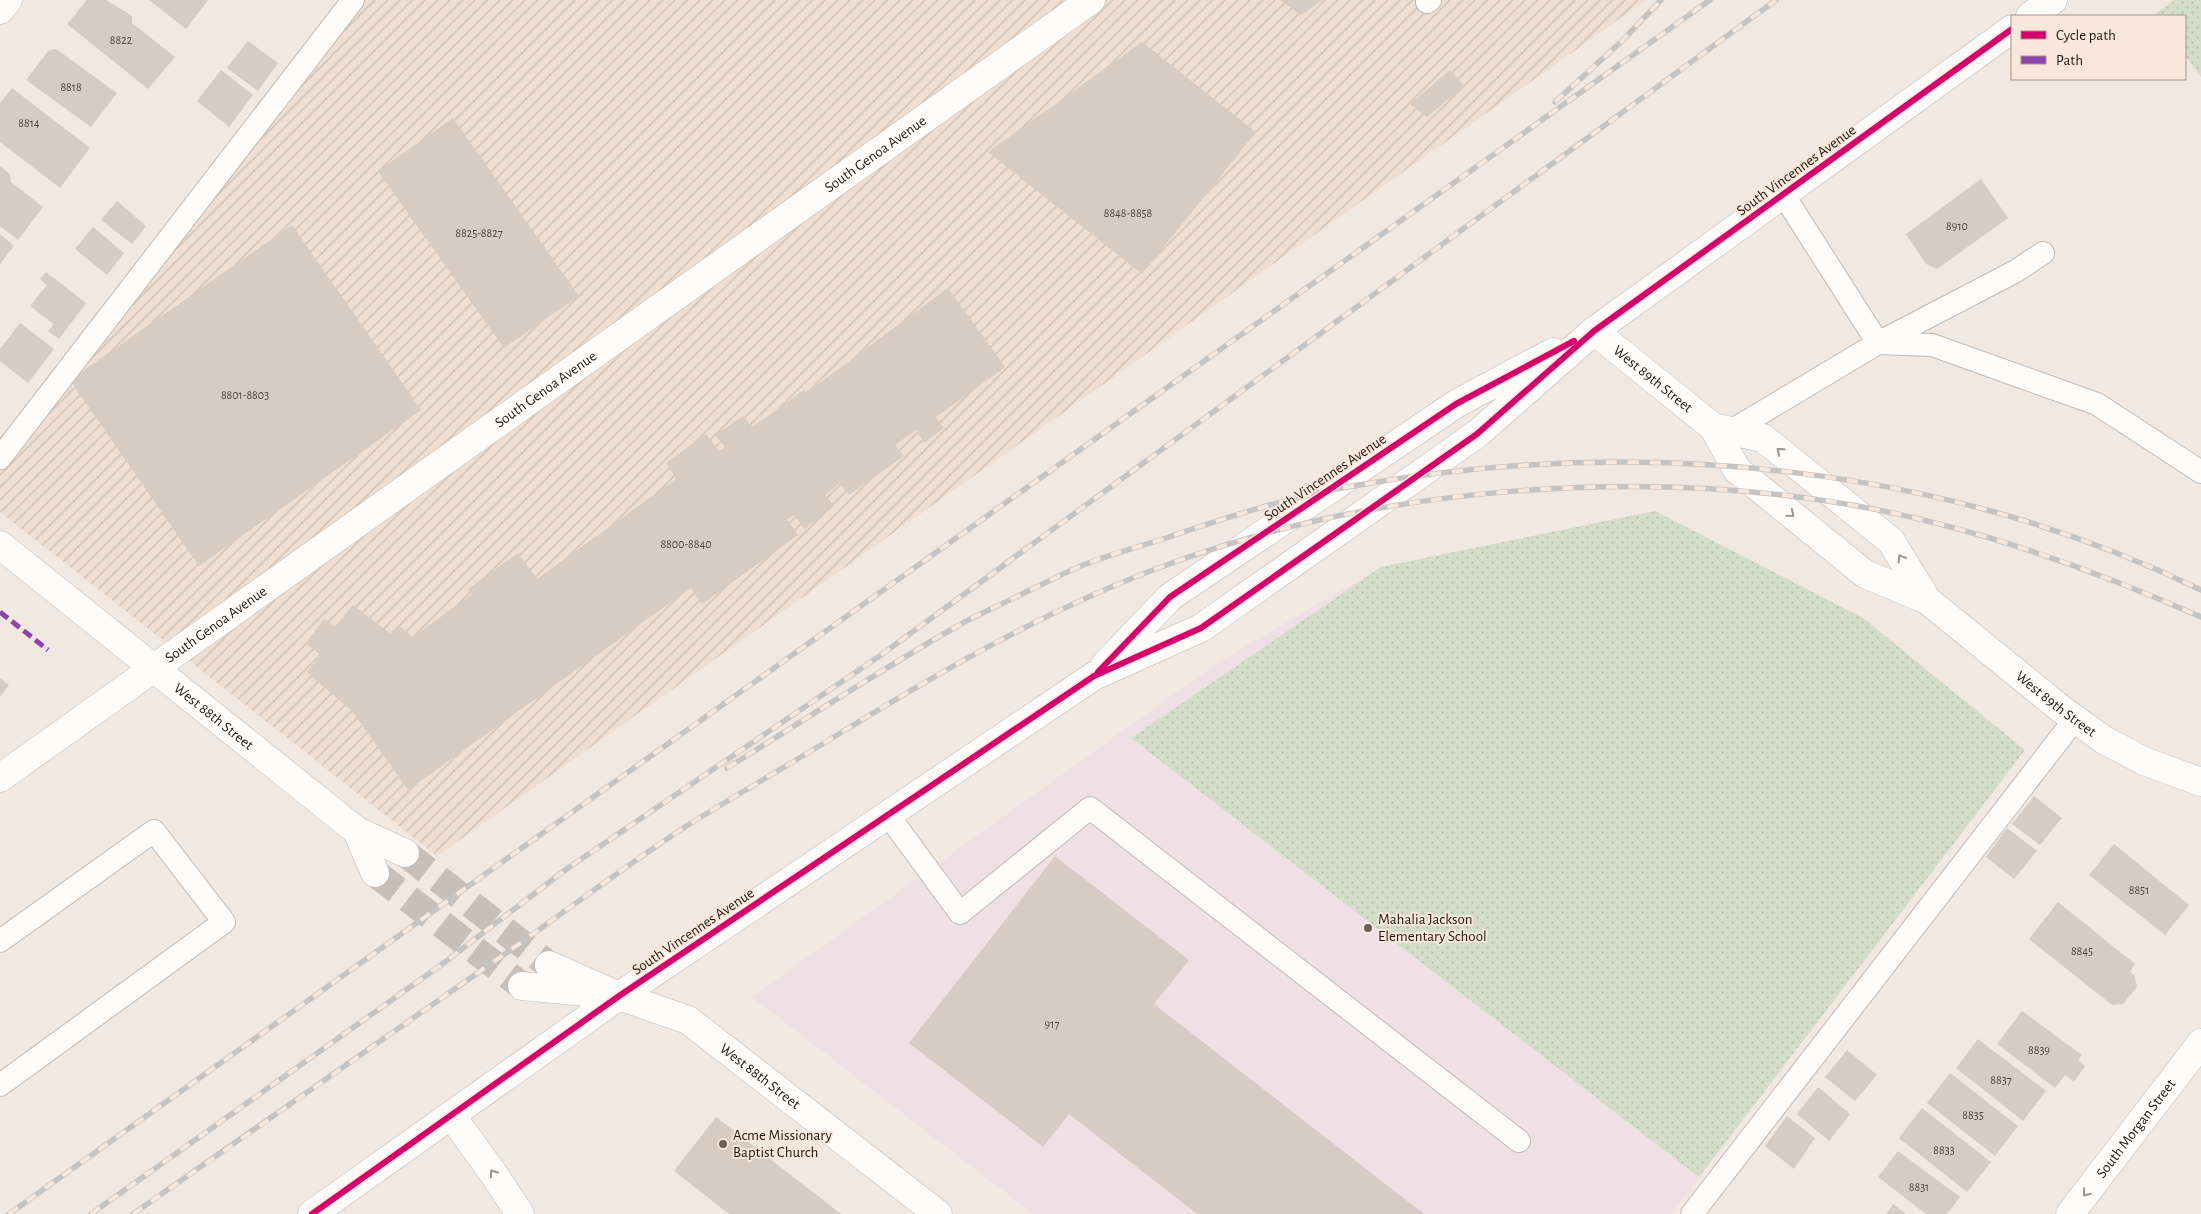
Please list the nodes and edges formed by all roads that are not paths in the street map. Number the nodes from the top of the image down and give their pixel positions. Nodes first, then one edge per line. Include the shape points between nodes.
1 (8, 0) edge
2 (353, 0) edge
3 (1091, 0) edge
4 (2053, 0) edge
5 (0, 10) edge
6 (2031, 15) edge
7 (2011, 30) edge
8 (1784, 194) junction
9 (2043, 254) dead end
10 (1594, 330) junction
11 (1878, 343) junction
12 (1722, 429) junction
13 (0, 458) edge
14 (2201, 472) edge
15 (0, 545) edge
16 (1926, 600) junction
17 (155, 668) junction
18 (1094, 676) junction
19 (2075, 719) junction
20 (0, 778) edge
21 (2201, 782) edge
22 (888, 815) junction
23 (357, 831) junction
24 (405, 853) tunnel mouth
25 (375, 873) tunnel mouth
26 (0, 941) edge
27 (550, 965) tunnel mouth
28 (522, 986) tunnel mouth
29 (619, 996) junction
30 (2201, 1043) edge
31 (0, 1085) edge
32 (451, 1115) junction
33 (1519, 1141) dead end
34 (312, 1214) edge
35 (520, 1214) edge
36 (938, 1214) edge
37 (1692, 1214) edge
38 (2070, 1214) edge

1 - 5 street
2 - 13 lane
3 - 17 street, South Genoa Avenue
4 - 6 street
7 - 8 street, South Vincennes Avenue
8 - 10 street, South Vincennes Avenue
8 - 11 lane
9 - 11 lane
10 - 12 street, West 89th Street
10 - 18 street, South Vincennes Avenue via 1476,434 1201,628
10 - 18 street, South Vincennes Avenue via 1456,404 1170,597
11 - 12 lane
11 - 14 lane via 1932,345 2097,404
16 -> 12 street, West 89th Street via 1891,541 1763,438
12 -> 16 street, West 89th Street via 1737,470 1865,574
15 - 17 street, West 88th Street
16 - 19 street, West 89th Street
17 - 20 street, South Genoa Avenue
17 - 23 street, West 88th Street
18 - 22 street, South Vincennes Avenue
19 - 21 street, West 89th Street via 2104,740 2144,760
19 - 37 lane
22 - 29 street, South Vincennes Avenue
22 - 33 lane via 960,913 1090,808
23 - 24 street, West 88th Street
23 - 25 street, West 88th Street
26 - 31 lane via 154,831 224,922
27 - 29 street, West 88th Street
28 - 29 street, West 88th Street
29 - 32 street, South Vincennes Avenue
29 - 36 street, West 88th Street via 688,1020
30 -> 38 street, South Morgan Street
32 - 34 street, South Vincennes Avenue
35 -> 32 street

